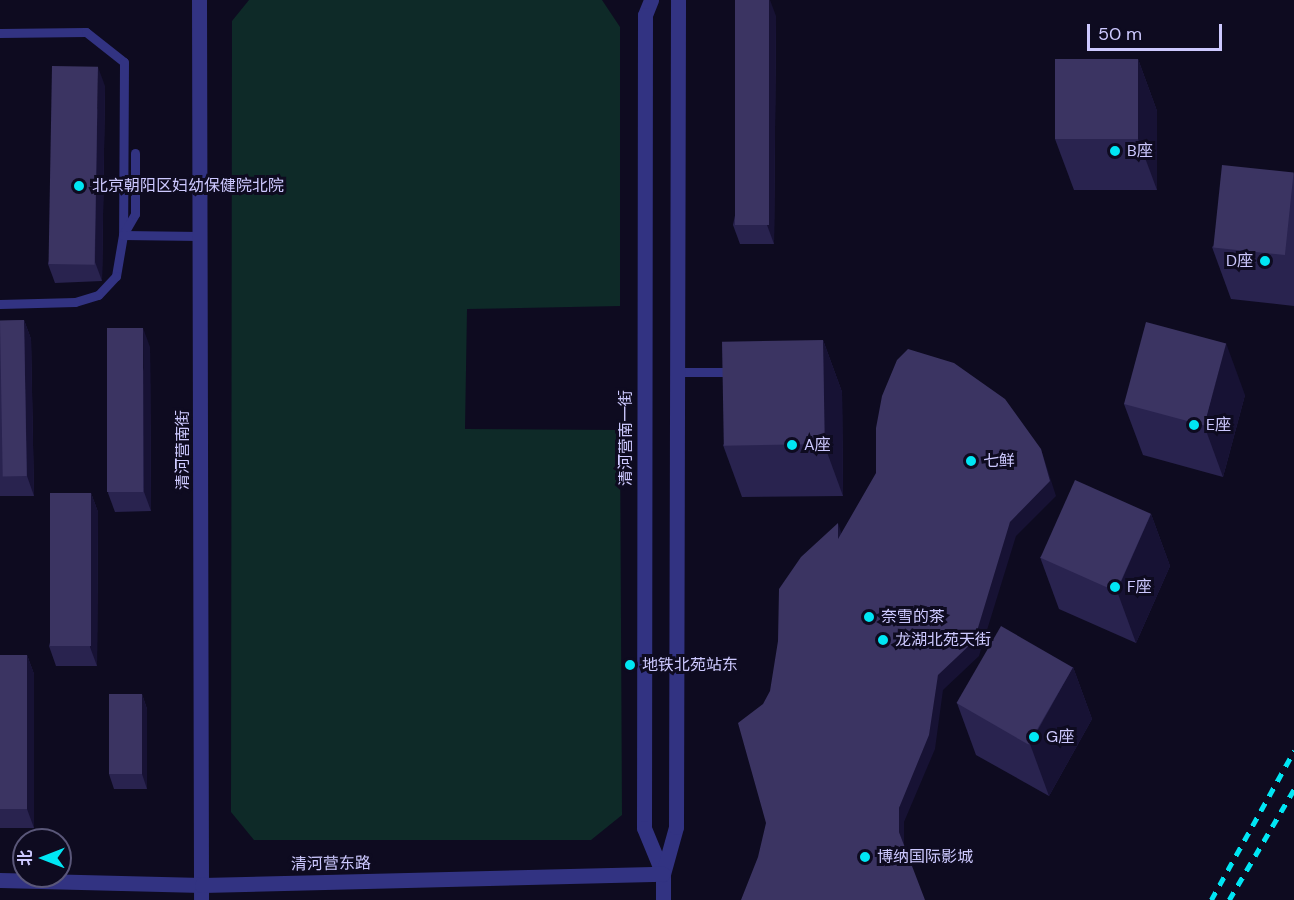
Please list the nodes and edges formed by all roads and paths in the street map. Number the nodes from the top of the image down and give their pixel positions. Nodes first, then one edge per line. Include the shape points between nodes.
1 (199, 0) edge
2 (651, 0) edge
3 (678, 0) edge
4 (0, 33) edge
5 (135, 153) dead end
6 (123, 235) junction
7 (200, 236) junction
8 (0, 304) edge
9 (676, 372) junction
10 (748, 372) edge
11 (663, 874) junction
12 (0, 880) edge
13 (202, 892) edge
14 (663, 900) edge

1 - 7 street, 清河营南街
2 - 11 street, 清河营南一街 via 645,15 644,828
3 - 9 street, 清河营南一街
4 - 6 lane via 86,32 124,62
5 - 6 lane via 135,214
6 - 7 lane
6 - 8 lane via 116,276 98,295 75,302
7 - 13 street, 清河营南街
9 - 10 lane
9 - 11 street, 清河营南一街 via 676,827
11 - 13 street, 清河营东路
11 - 14 street, 清河营南一街
12 - 13 street, 清河营东路

